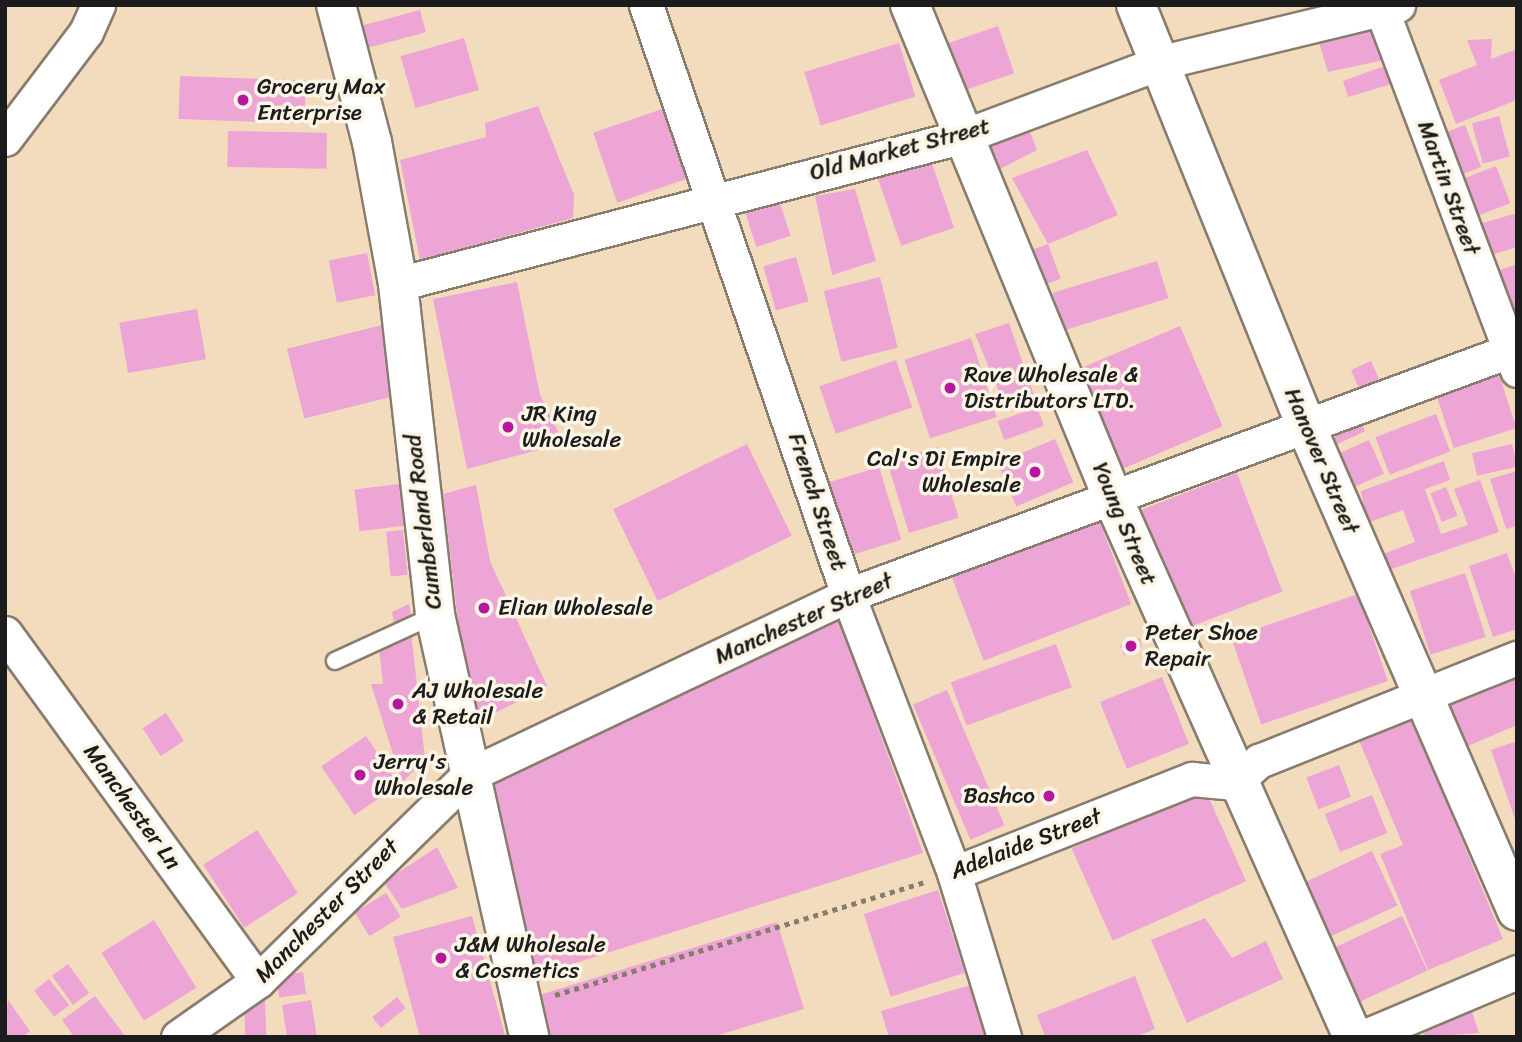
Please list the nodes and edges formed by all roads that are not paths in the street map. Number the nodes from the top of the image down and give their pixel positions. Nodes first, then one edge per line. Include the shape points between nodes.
1 (98, 5) edge
2 (336, 5) edge
3 (646, 5) edge
4 (911, 5) edge
5 (1136, 5) edge
6 (1386, 7) edge
7 (1162, 62) junction
8 (964, 136) junction
9 (5, 139) edge
10 (716, 197) junction
11 (398, 284) junction
12 (1514, 356) edge
13 (1305, 424) junction
14 (1114, 501) junction
15 (848, 595) junction
16 (435, 615) junction
17 (5, 633) edge
18 (1517, 658) edge
19 (335, 661) dead end
20 (1419, 694) junction
21 (467, 776) junction
22 (1235, 783) junction
23 (954, 873) junction
24 (1517, 911) edge
25 (1517, 972) edge
26 (258, 981) junction
27 (525, 1021) edge
28 (178, 1037) edge
29 (1004, 1037) edge
30 (1353, 1037) edge
31 (1363, 1037) edge

1 - 9 street via 86,32
2 - 11 street, Cumberland Road via 372,142
3 - 10 street, French Street
4 - 8 street, Young Street
5 - 7 street, Hanover Street
6 - 7 street, Old Market Street
6 - 12 street, Martin Street
7 - 8 street, Old Market Street
7 - 13 street, Hanover Street
8 - 10 street, Old Market Street
8 - 14 street, Young Street
10 - 11 street, Old Market Street
10 - 15 street, French Street
11 - 16 street, Cumberland Road
12 - 13 street, Manchester Street
13 - 14 street, Manchester Street
13 - 20 street, Hanover Street
14 - 15 street, Manchester Street
14 - 22 street, Young Street
15 - 21 street, Manchester Street
15 - 23 street, French Street
16 - 19 lane
16 - 21 street, Cumberland Road
17 - 26 street, Manchester Ln
18 - 20 street
20 - 22 street via 1259,761
20 - 24 street, Hanover Street
21 - 26 street, Manchester Street
21 - 27 street, Cumberland Road
22 - 23 street, Adelaide Street via 1192,779
22 - 30 street, Young Street
23 - 29 street, French Street
25 - 31 street
26 - 28 street, Manchester Street

